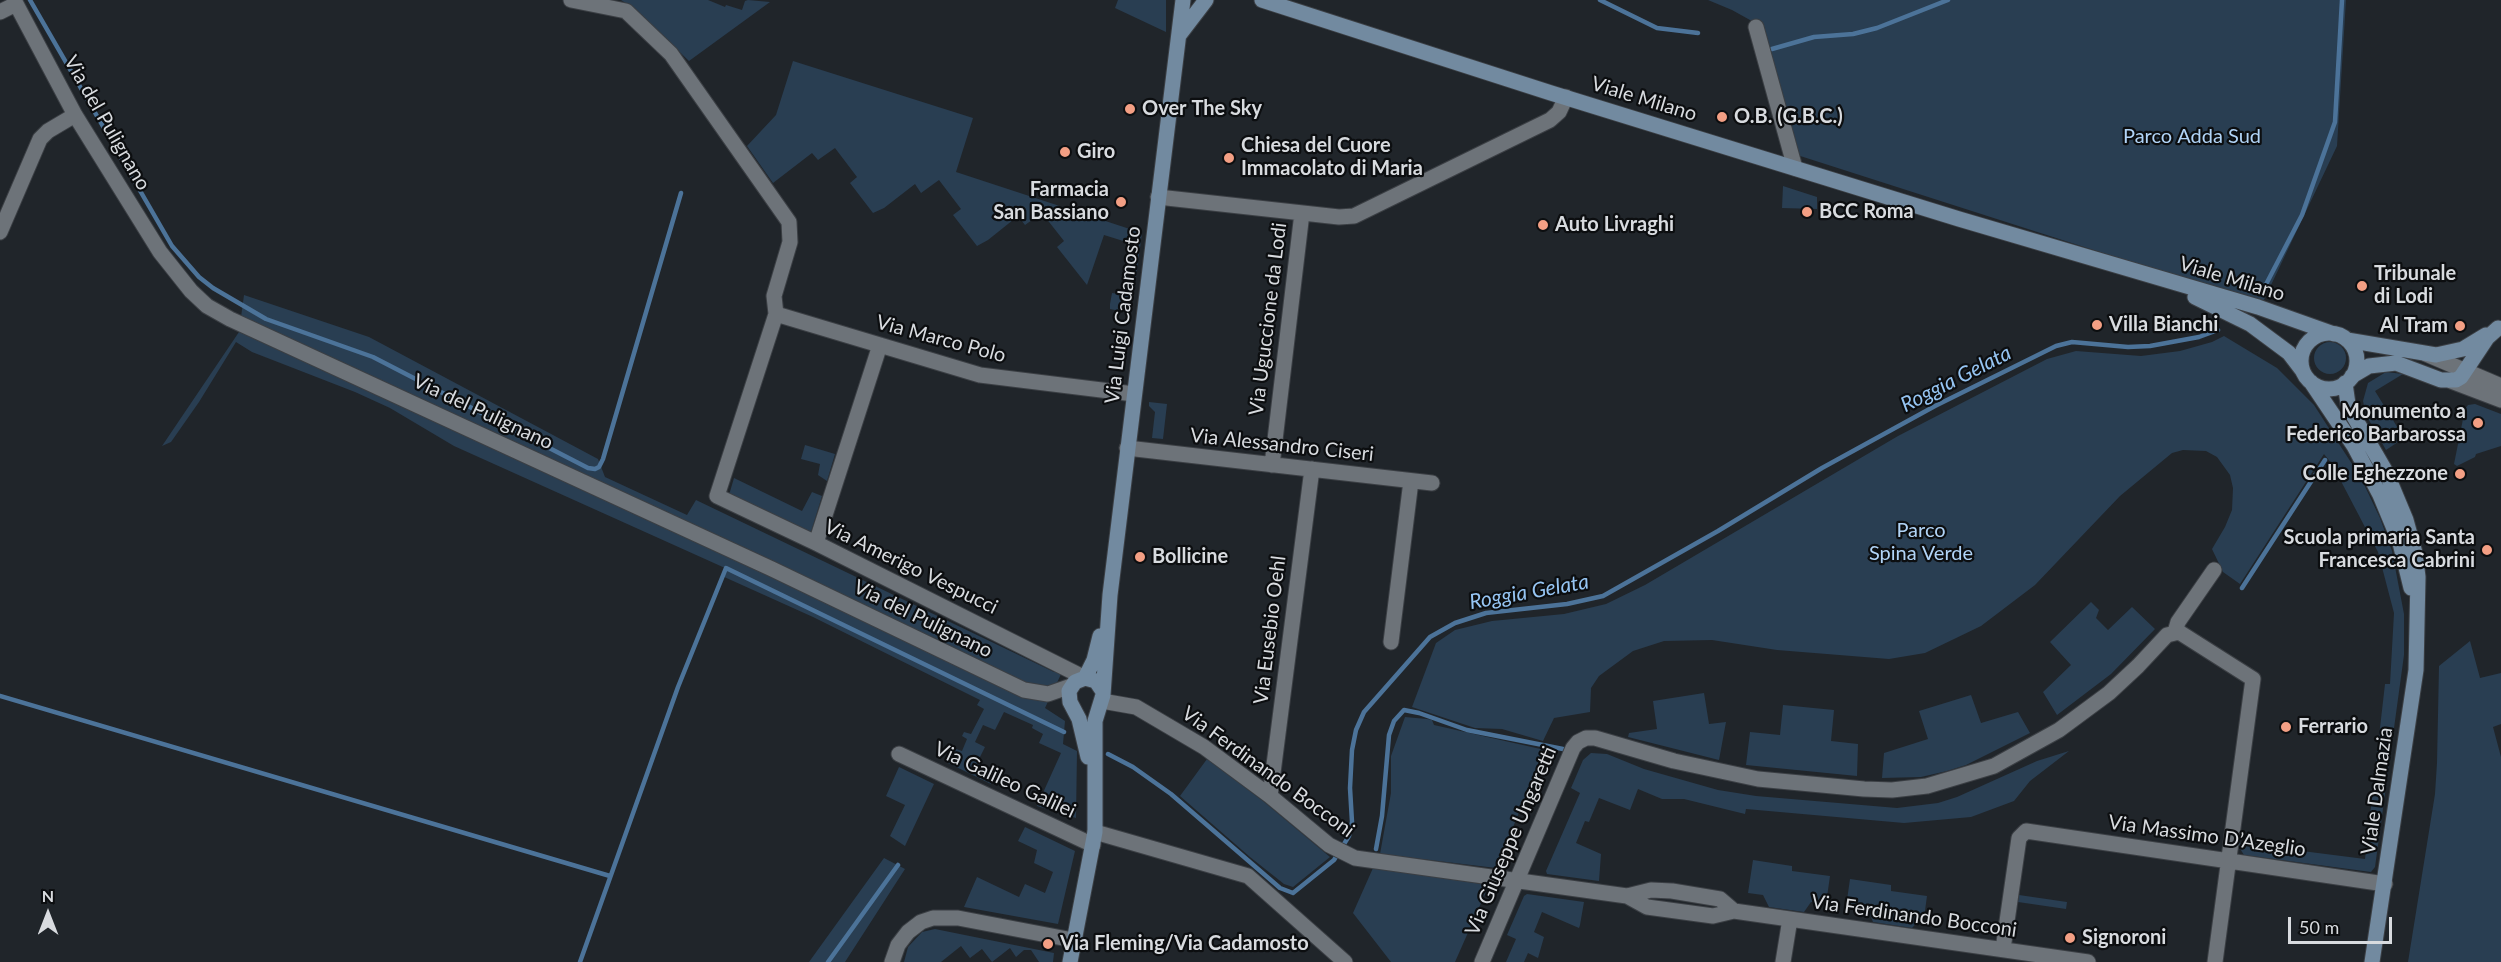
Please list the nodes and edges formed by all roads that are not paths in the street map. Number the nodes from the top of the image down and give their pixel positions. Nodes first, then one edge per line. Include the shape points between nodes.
1 (571, 0) edge
2 (1183, 0) edge
3 (1206, 0) edge
4 (1262, 0) edge
5 (15, 2) edge
6 (0, 12) edge
7 (1756, 27) dead end
8 (1178, 39) junction
9 (1566, 97) junction
10 (75, 115) junction
11 (1795, 168) junction
12 (1158, 197) junction
13 (1302, 213) junction
14 (0, 232) edge
15 (2117, 266) junction
16 (776, 314) junction
17 (2500, 327) edge
18 (2340, 337) junction
19 (880, 345) junction
20 (2480, 348) junction
21 (2426, 354) junction
22 (2465, 371) junction
23 (2307, 376) junction
24 (2348, 380) junction
25 (2486, 380) junction
26 (2451, 381) junction
27 (2501, 386) edge
28 (1134, 394) junction
29 (2501, 400) edge
30 (1127, 448) junction
31 (1272, 465) junction
32 (1312, 469) junction
33 (1411, 481) junction
34 (1432, 483) dead end
35 (816, 543) junction
36 (2214, 570) dead end
37 (1110, 595) junction
38 (2417, 624) junction
39 (2175, 632) junction
40 (1392, 642) dead end
41 (1085, 678) junction
42 (1071, 686) junction
43 (1101, 699) junction
44 (1073, 707) junction
45 (899, 754) dead end
46 (1094, 792) junction
47 (1270, 796) junction
48 (1094, 838) junction
49 (2229, 860) junction
50 (1518, 881) junction
51 (2385, 884) junction
52 (1790, 919) junction
53 (1073, 940) junction
54 (2003, 949) junction
55 (892, 962) edge
56 (1070, 962) edge
57 (1345, 962) edge
58 (1482, 962) edge
59 (1784, 962) edge
60 (2088, 962) edge
61 (2215, 962) edge
62 (2372, 962) edge

1 - 16 street via 621,8 632,15 678,63 786,217 791,235 774,297
2 - 8 street, Via Luigi Cadamosto
3 - 8 street, Via Luigi Cadamosto
4 - 9 street, Viale Milano
5 - 6 street
5 - 10 street, Via del Pulignano
7 - 11 street
8 - 12 street, Via Luigi Cadamosto
9 - 11 street, Viale Milano
9 - 13 street via 1550,120 1363,213 1339,217
10 - 14 street via 40,139
10 - 42 street, Via del Pulignano via 173,271 207,306 1024,690 1048,694
11 - 15 street, Viale Milano
12 - 13 street
12 - 28 street, Via Luigi Cadamosto
13 - 31 street, Via Uguccione da Lodi
15 - 18 street, Viale Milano
15 - 23 street, Viale Milano via 2250,324 2289,353
16 - 19 street, Via Marco Polo
16 - 35 street, Via Amerigo Vespucci via 717,496
17 - 20 street
17 - 21 street, Viale Milano via 2455,352
18 - 21 street, Viale Milano
18 - 23 street via 2319,335 2307,343 2301,356
18 - 24 street via 2352,345 2356,358
19 - 28 street, Via Marco Polo via 980,375
19 - 35 street
20 - 22 street
20 - 25 street via 2477,368
21 - 22 street
22 - 25 street
22 - 26 street
23 - 24 street via 2331,389
23 - 38 street, Viale Dalmazia via 2354,446 2388,512 2405,561
24 - 26 street via 2369,366 2396,363
24 - 38 street, Viale Dalmazia via 2348,404 2406,520 2417,564
25 - 27 street
26 - 29 street
28 - 30 street, Via Luigi Cadamosto
30 - 31 street, Via Alessandro Ciseri
30 - 37 street, Via Luigi Cadamosto
31 - 32 street, Via Alessandro Ciseri
32 - 33 street, Via Alessandro Ciseri
32 - 47 street, Via Eusebio Oehl
33 - 34 street, Via Alessandro Ciseri
33 - 40 street
35 - 41 street, Via Amerigo Vespucci
36 - 39 street, Via Giuseppe Ungaretti
37 - 41 street, Via Luigi Cadamosto via 1094,660
37 - 43 street, Via Luigi Cadamosto
38 - 51 street, Viale Dalmazia via 2416,670
39 - 49 street via 2253,679
39 - 50 street, Via Giuseppe Ungaretti via 2163,638 2109,693 2059,730 1994,765 1927,786 1870,790 1758,779 1586,738 1573,748
41 - 42 street
41 - 43 street via 1096,681
42 - 44 street
43 - 44 street via 1089,712
43 - 46 street, Via Luigi Cadamosto via 1095,729
43 - 47 street, Via Ferdinando Bocconi via 1146,712 1204,747
44 - 46 street via 1083,730
45 - 48 street, Via Galileo Galilei
46 - 48 street
47 - 50 street, Via Ferdinando Bocconi via 1341,852 1365,860
48 - 53 street
48 - 57 street, Via Galileo Galilei via 1248,876
49 - 51 street, Via Massimo D’Azeglio
49 - 54 street, Via Massimo D’Azeglio via 2022,833
49 - 61 street
50 - 52 street, Via Ferdinando Bocconi via 1627,896 1647,907 1713,916 1734,911
50 - 58 street, Via Giuseppe Ungaretti
51 - 62 street, Viale Dalmazia
52 - 54 street, Via Ferdinando Bocconi
52 - 59 street
53 - 55 street via 958,918 933,918 908,932
53 - 56 street
54 - 60 street, Via Ferdinando Bocconi

